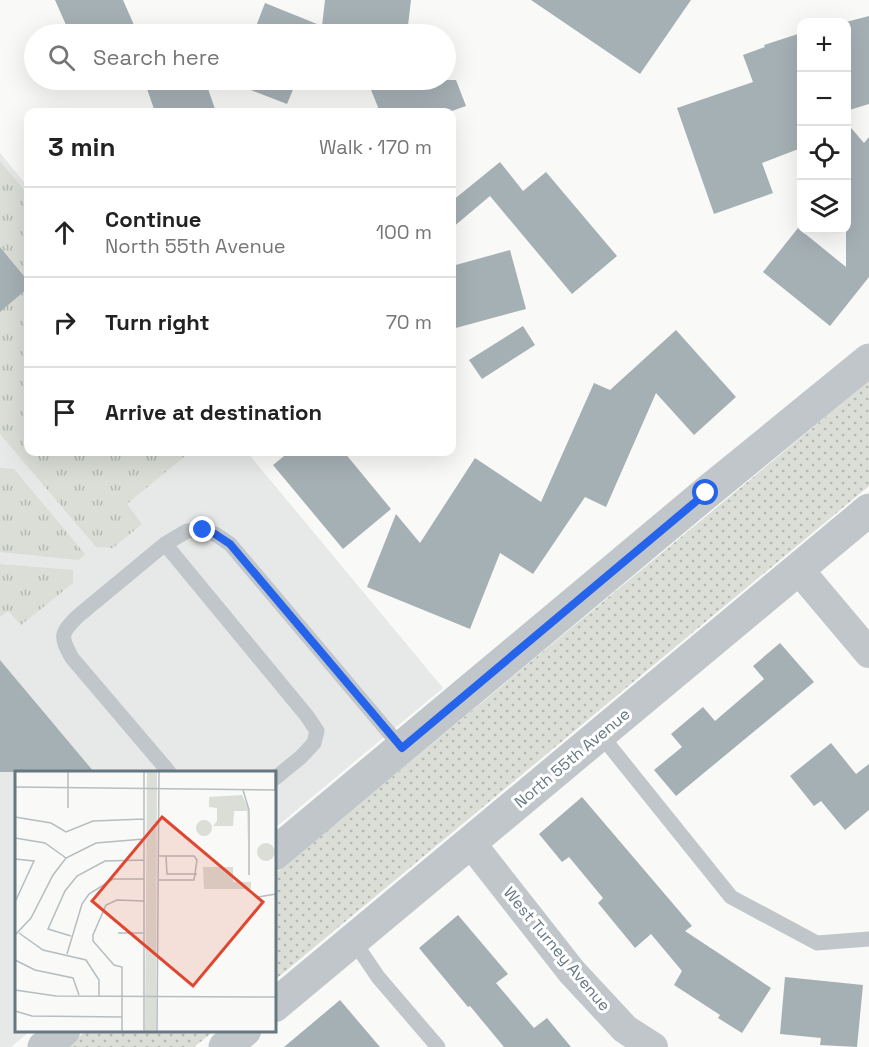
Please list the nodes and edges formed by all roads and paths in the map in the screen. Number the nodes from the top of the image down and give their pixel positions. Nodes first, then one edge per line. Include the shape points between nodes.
1 (869, 360) edge
2 (869, 510) edge
3 (165, 544) junction
4 (799, 570) junction
5 (869, 653) edge
6 (600, 734) junction
7 (402, 748) junction
8 (168, 771) edge
9 (276, 777) edge
10 (470, 843) junction
11 (276, 852) edge
12 (869, 939) edge
13 (353, 940) junction
14 (276, 1004) edge
15 (62, 1032) edge
16 (44, 1047) edge
17 (438, 1047) edge
18 (653, 1047) edge

1 - 7 street
2 - 4 street, North 55th Avenue
3 - 7 lane via 188,531 203,530 230,544
3 - 8 lane via 78,615 65,629 63,642 72,658
3 - 9 lane via 317,731 314,743
4 - 5 street
4 - 6 street, North 55th Avenue
6 - 10 street, North 55th Avenue
6 - 12 lane via 731,897 817,943
7 - 11 street
10 - 13 street, North 55th Avenue
10 - 18 street, West Turney Avenue via 572,972 626,1029
13 - 14 street, North 55th Avenue
13 - 17 lane via 378,977
15 - 16 street

